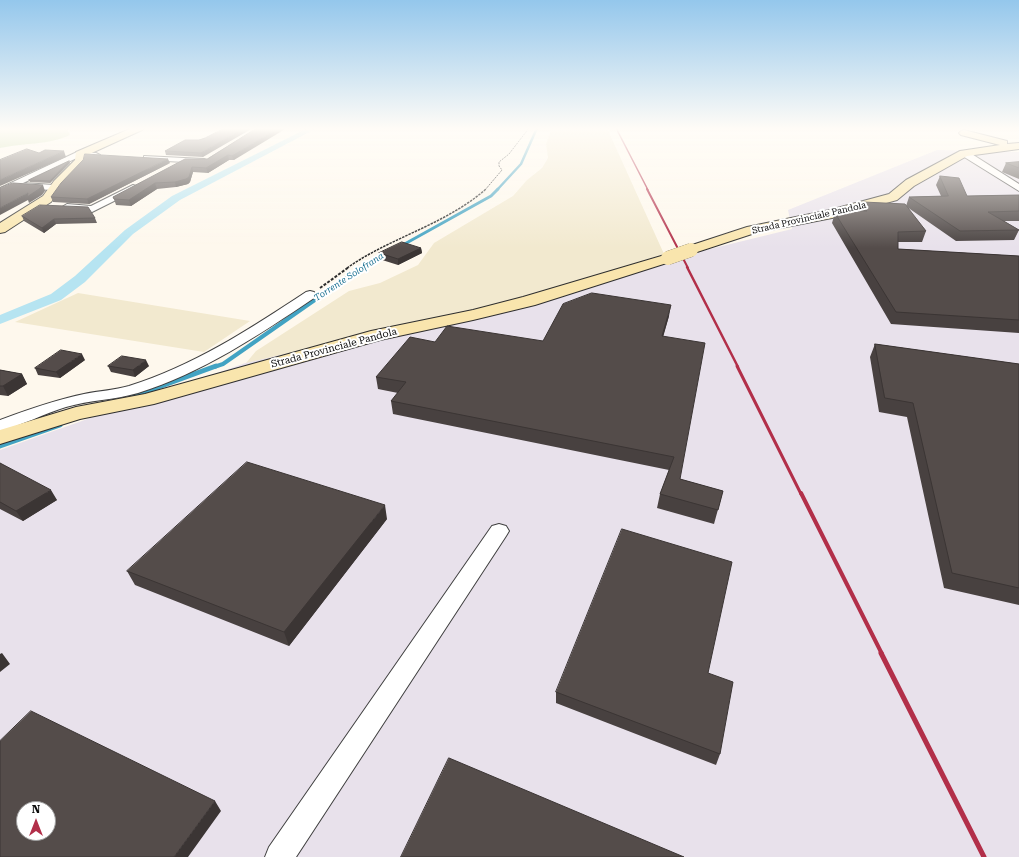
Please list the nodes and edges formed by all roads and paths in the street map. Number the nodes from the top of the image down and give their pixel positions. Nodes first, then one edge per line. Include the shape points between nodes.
1 (50, 168) edge
2 (73, 168) edge
3 (500, 168) edge
4 (937, 168) edge
5 (988, 168) edge
6 (142, 183) edge
7 (0, 185) edge
8 (13, 185) junction
9 (54, 188) junction
10 (1019, 188) edge
11 (0, 191) edge
12 (38, 205) junction
13 (0, 230) edge
14 (310, 295) joint
15 (0, 426) edge
16 (0, 437) edge
17 (499, 531) dead end
18 (279, 857) edge

1 - 8 street
2 - 9 street
3 - 14 path via 502,170 488,189 466,205 424,230 372,252
4 - 16 street, Strada Provinciale Pandola, bridge via 910,182 893,197 832,214 752,230 529,301 370,337 147,400 76,414
5 - 10 street
6 - 12 street via 92,209
7 - 8 street
8 - 9 street
8 - 11 street
9 - 12 street via 47,199
12 - 13 street
14 - 15 street via 217,353 169,376 136,389 95,396 34,413
17 - 18 street

